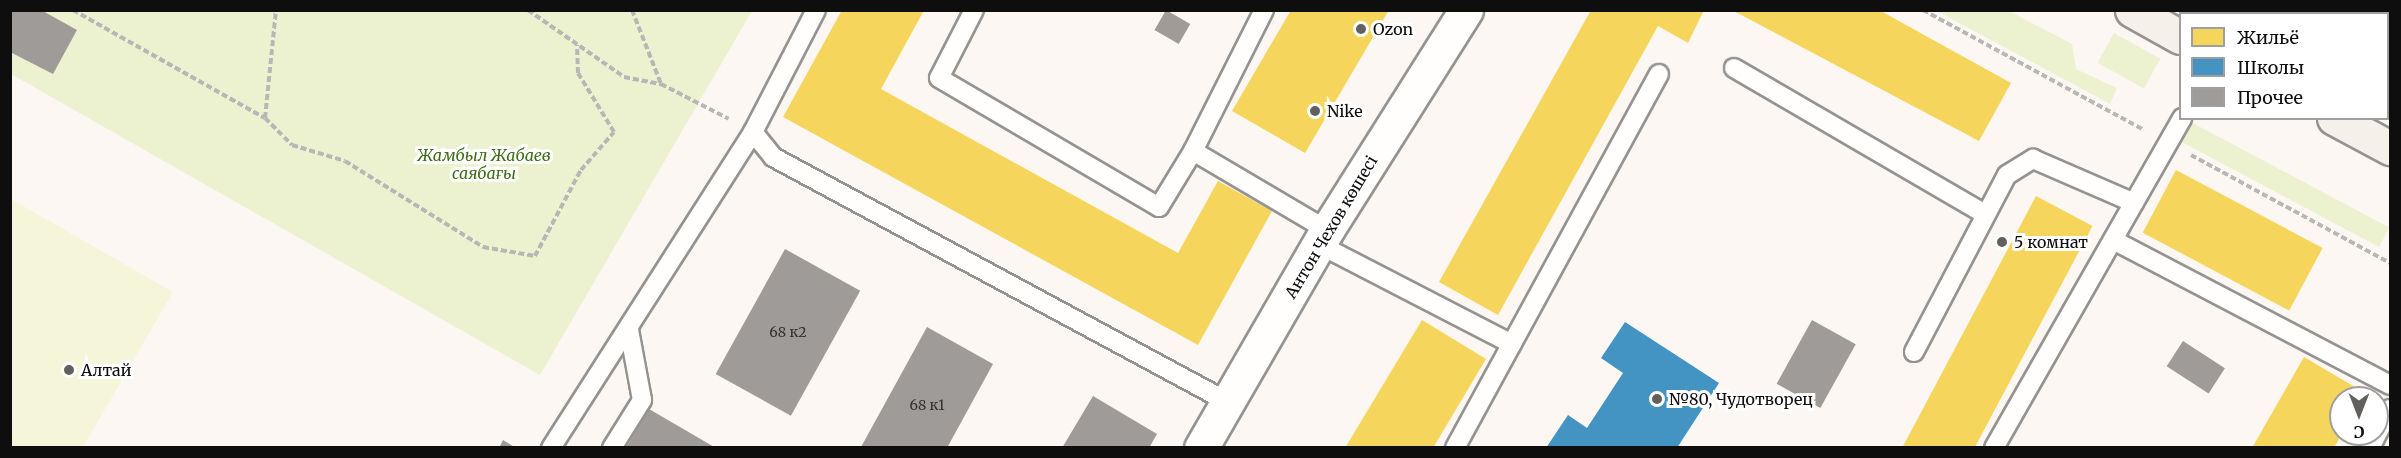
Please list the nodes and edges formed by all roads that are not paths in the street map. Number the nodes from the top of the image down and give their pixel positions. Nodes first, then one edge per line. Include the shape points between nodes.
1 (816, 10) edge
2 (974, 10) edge
3 (1264, 10) edge
4 (2132, 10) edge
5 (1466, 11) edge
6 (2179, 36) edge
7 (1734, 68) dead end
8 (1659, 74) dead end
9 (2181, 120) edge
10 (2338, 120) edge
11 (753, 132) junction
12 (2391, 148) edge
13 (1193, 151) junction
14 (2134, 203) junction
15 (1983, 213) junction
16 (1322, 237) junction
17 (2113, 240) junction
18 (629, 330) junction
19 (1512, 344) junction
20 (1914, 352) dead end
21 (2391, 386) edge
22 (1228, 402) junction
23 (2391, 409) edge
24 (550, 447) edge
25 (612, 447) edge
26 (1202, 447) edge
27 (1455, 447) edge
28 (1994, 447) edge
29 (2370, 447) edge

1 - 11 lane
2 - 13 lane via 939,78 1159,207
3 - 13 lane
4 - 6 main road
5 - 16 street, Антон Чехов көшесі
7 - 15 lane
8 - 19 lane
9 - 14 lane
10 - 12 main road
11 - 18 lane
11 - 22 lane via 773,157
13 - 16 lane
14 - 15 lane via 2033,159 2007,175
14 - 17 lane
15 - 20 lane
16 - 19 lane
16 - 22 street, Антон Чехов көшесі
17 - 21 lane
17 - 28 lane
18 - 24 lane
18 - 25 lane via 642,400
19 - 27 lane
22 - 26 street, Антон Чехов көшесі
23 - 29 lane

